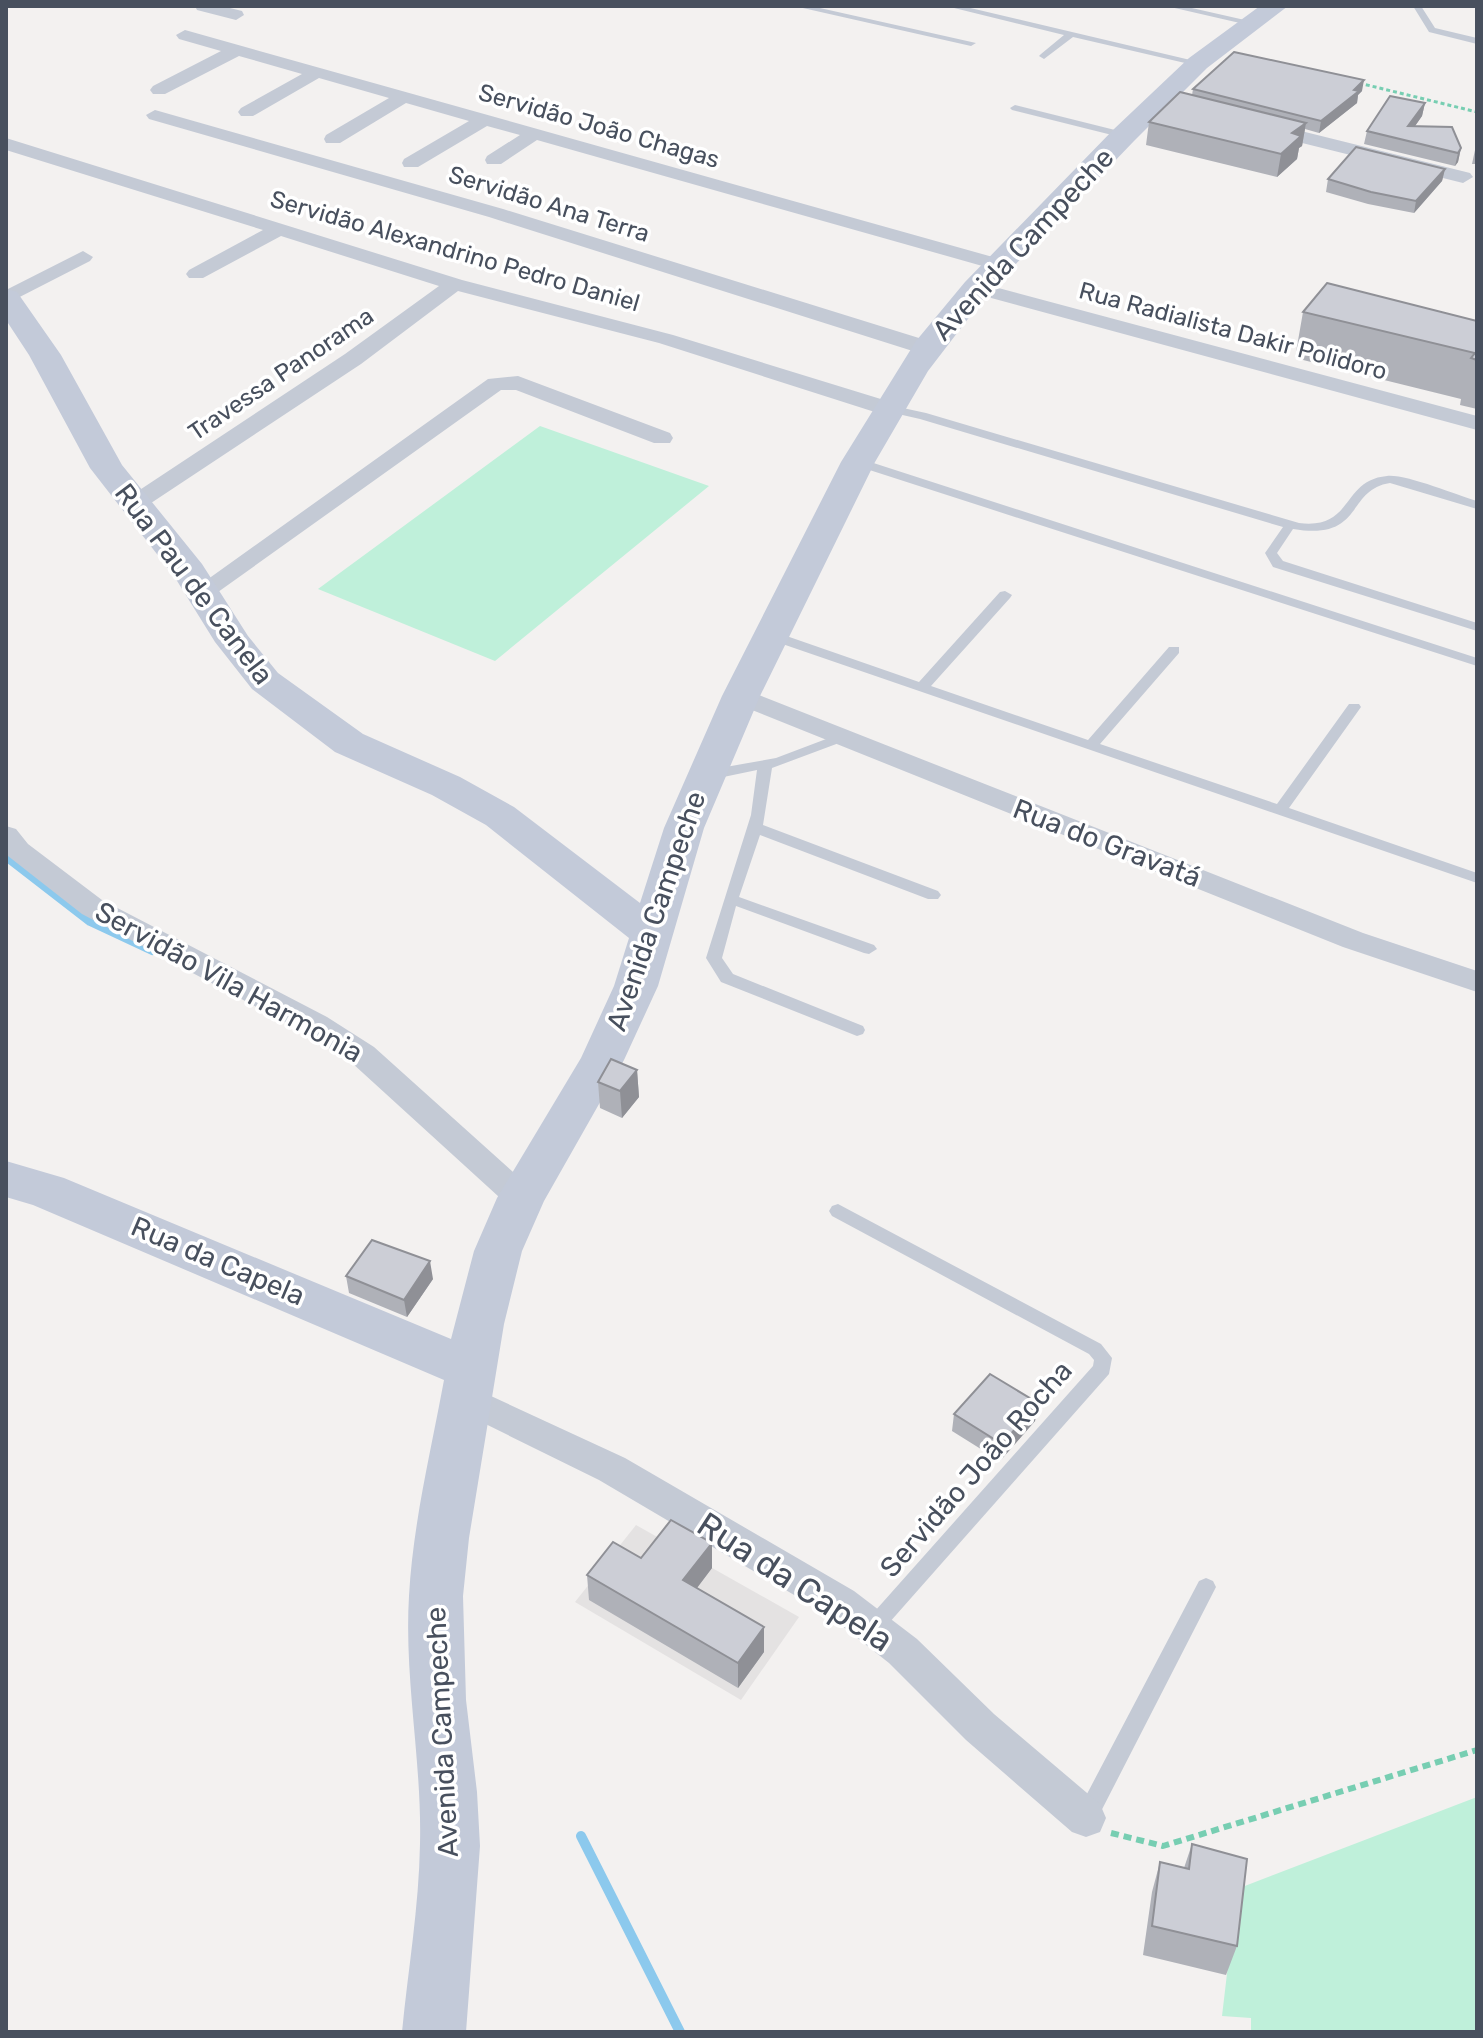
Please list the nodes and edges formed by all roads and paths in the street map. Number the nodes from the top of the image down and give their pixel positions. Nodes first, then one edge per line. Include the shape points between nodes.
1 (203, 6) edge
2 (798, 6) edge
3 (950, 6) edge
4 (1170, 6) edge
5 (1417, 6) edge
6 (236, 15) dead end
7 (1265, 15) edge
8 (1071, 34) junction
9 (185, 35) dead end
10 (1477, 41) edge
11 (971, 43) dead end
12 (236, 50) junction
13 (1044, 56) dead end
14 (1198, 63) junction
15 (318, 72) junction
16 (1355, 82) edge
17 (159, 90) dead end
18 (404, 97) junction
19 (1015, 108) dead end
20 (247, 112) dead end
21 (1477, 112) edge
22 (155, 115) dead end
23 (486, 119) junction
24 (1249, 124) edge
25 (536, 133) junction
26 (1124, 135) junction
27 (333, 139) dead end
28 (6, 144) edge
29 (494, 160) dead end
30 (411, 163) dead end
31 (1463, 177) dead end
32 (282, 228) junction
33 (83, 257) dead end
34 (1000, 265) junction
35 (196, 274) dead end
36 (455, 284) junction
37 (976, 288) junction
38 (6, 298) edge
39 (927, 348) junction
40 (889, 409) junction
41 (1477, 423) edge
42 (662, 438) dead end
43 (858, 462) junction
44 (134, 504) junction
45 (1477, 505) edge
46 (1290, 525) junction
47 (202, 592) junction
48 (1005, 595) dead end
49 (1477, 627) edge
50 (770, 635) junction
51 (1174, 650) dead end
52 (1477, 662) edge
53 (922, 687) junction
54 (741, 696) junction
55 (1354, 707) dead end
56 (842, 737) junction
57 (1092, 744) junction
58 (765, 765) junction
59 (703, 777) junction
60 (1279, 811) junction
61 (756, 828) junction
62 (6, 835) edge
63 (1475, 873) edge
64 (933, 895) dead end
65 (731, 899) junction
66 (651, 933) junction
67 (869, 949) dead end
68 (1477, 982) edge
69 (857, 1030) dead end
70 (6, 1179) edge
71 (521, 1198) junction
72 (838, 1211) dead end
73 (469, 1384) junction
74 (1206, 1587) dead end
75 (874, 1626) junction
76 (1477, 1750) edge
77 (1086, 1818) junction
78 (434, 2032) edge

1 - 6 street
2 - 11 lane
3 - 8 lane
4 - 7 lane
5 - 10 lane via 1432,30
7 - 14 main road, Avenida Campeche
8 - 13 lane
8 - 14 lane
9 - 12 street, Servidão João Chagas
12 - 15 street, Servidão João Chagas
12 - 17 street
14 - 26 main road, Avenida Campeche via 1166,103
15 - 18 street, Servidão João Chagas
15 - 20 street
16 - 21 path
18 - 23 street, Servidão João Chagas
18 - 27 street
19 - 26 lane
22 - 39 street, Servidão Ana Terra via 496,213
23 - 25 street, Servidão João Chagas
23 - 30 street
24 - 31 street
25 - 29 street
25 - 34 street, Servidão João Chagas
26 - 34 main road, Avenida Campeche
28 - 32 street, Servidão Alexandrino Pedro Daniel
32 - 35 street
32 - 36 street, Servidão Alexandrino Pedro Daniel
33 - 38 street
34 - 37 main road, Avenida Campeche
36 - 40 street, Servidão Alexandrino Pedro Daniel via 709,351
36 - 44 street, Travessa Panorama via 353,359
37 - 39 main road, Avenida Campeche
37 - 41 street, Rua Radialista Dakir Polidoro
38 - 44 main road, Rua Pau de Canela via 45,355 100,457
39 - 40 main road, Avenida Campeche
40 - 43 main road, Avenida Campeche
40 - 46 lane
42 - 47 street via 518,383 496,384
43 - 50 main road, Avenida Campeche
43 - 52 lane
44 - 47 main road, Rua Pau de Canela
45 - 46 lane via 1379,480 1368,484 1330,526
46 - 49 lane via 1271,553 1278,564
47 - 66 main road, Rua Pau de Canela via 248,663 285,699 349,743 500,816
48 - 53 lane
50 - 53 lane
50 - 54 main road, Avenida Campeche
51 - 57 lane
53 - 57 lane
54 - 56 street, Rua do Gravatá
54 - 59 main road, Avenida Campeche
55 - 60 lane
56 - 58 lane
56 - 68 street, Rua do Gravatá via 1353,940
57 - 60 lane
58 - 59 lane
58 - 61 lane
59 - 66 main road, Avenida Campeche
60 - 63 lane
61 - 64 lane
61 - 65 lane
62 - 71 street, Servidão Vila Harmonia via 92,907 343,1040
65 - 67 lane
65 - 69 lane via 714,958 727,978
66 - 71 main road, Avenida Campeche via 636,986 602,1060
70 - 73 main road, Rua da Capela via 47,1191
71 - 73 main road, Avenida Campeche via 498,1251
72 - 75 lane, Servidão João Rocha via 1103,1358 1102,1369 1053,1427
73 - 75 street, Rua da Capela
73 - 78 main road, Avenida Campeche via 436,1596 437,1687 450,1846
74 - 77 lane
75 - 77 street, Rua da Capela
76 - 77 path via 1163,1846 1111,1834

